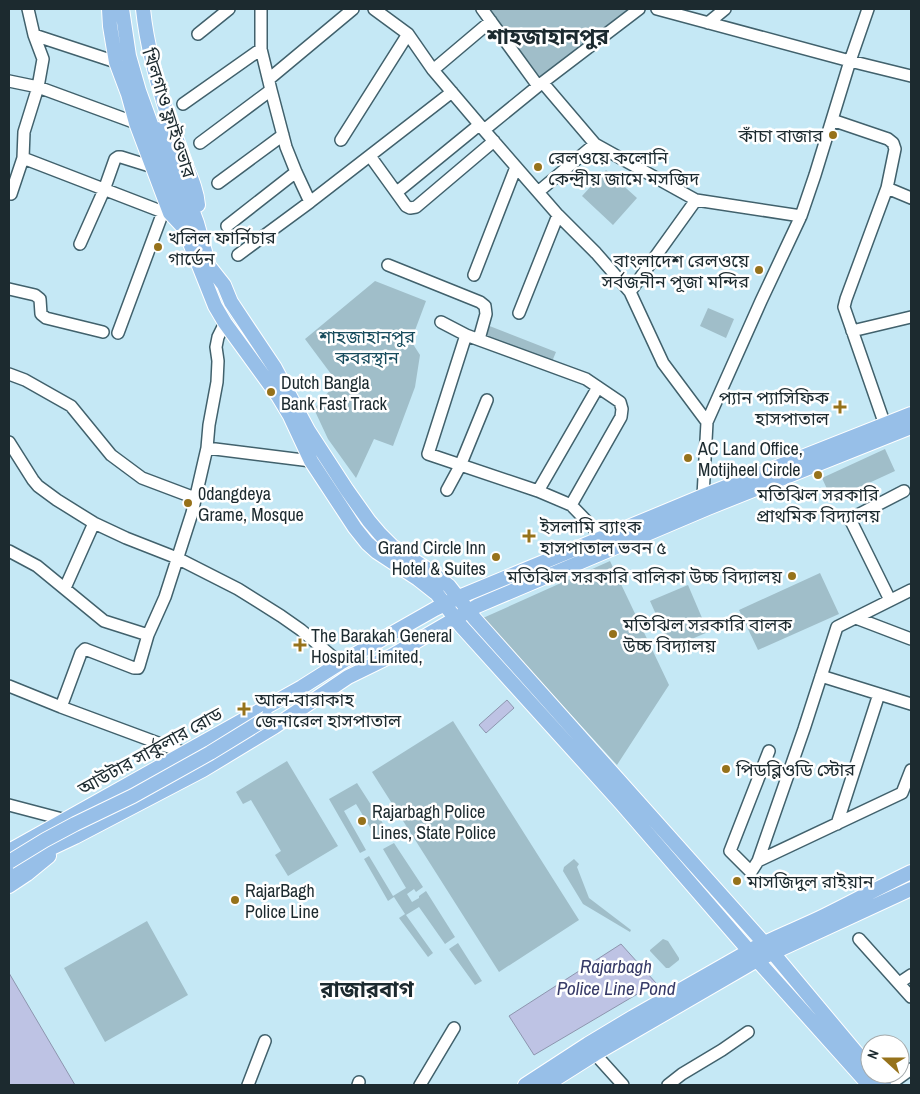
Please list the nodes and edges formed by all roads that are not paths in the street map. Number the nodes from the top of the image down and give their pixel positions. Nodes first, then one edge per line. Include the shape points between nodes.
1 (28, 9) edge
2 (109, 9) edge
3 (122, 9) edge
4 (131, 9) edge
5 (143, 9) edge
6 (229, 9) edge
7 (353, 9) edge
8 (374, 9) edge
9 (482, 9) edge
10 (639, 9) edge
11 (657, 9) edge
12 (725, 9) edge
13 (868, 9) edge
14 (263, 11) edge
15 (491, 21) junction
16 (708, 23) junction
17 (198, 34) dead end
18 (408, 34) junction
19 (34, 35) junction
20 (261, 49) junction
21 (850, 61) junction
22 (116, 62) junction
23 (433, 70) junction
24 (911, 76) edge
25 (9, 81) edge
26 (270, 84) junction
27 (540, 84) junction
28 (38, 87) junction
29 (452, 92) junction
30 (183, 104) dead end
31 (832, 120) junction
32 (136, 124) junction
33 (482, 127) junction
34 (283, 135) junction
35 (341, 140) dead end
36 (494, 141) junction
37 (200, 142) dead end
38 (594, 144) junction
39 (370, 156) junction
40 (23, 158) junction
41 (153, 167) junction
42 (516, 167) junction
43 (296, 172) junction
44 (218, 183) dead end
45 (887, 188) junction
46 (104, 190) junction
47 (397, 192) junction
48 (538, 192) junction
49 (9, 193) edge
50 (183, 197) junction
51 (911, 198) edge
52 (696, 200) junction
53 (310, 202) junction
54 (166, 212) junction
55 (558, 215) junction
56 (800, 216) junction
57 (191, 226) junction
58 (227, 226) dead end
59 (80, 244) dead end
60 (238, 255) dead end
61 (388, 265) dead end
62 (474, 276) dead end
63 (9, 289) edge
64 (630, 292) junction
65 (519, 313) dead end
66 (911, 317) edge
67 (441, 322) dead end
68 (225, 323) junction
69 (852, 331) junction
70 (103, 332) dead end
71 (118, 333) dead end
72 (466, 334) junction
73 (479, 339) junction
74 (9, 374) edge
75 (598, 387) junction
76 (487, 400) dead end
77 (911, 414) edge
78 (707, 422) junction
79 (885, 425) junction
80 (911, 429) edge
81 (9, 442) edge
82 (207, 448) junction
83 (311, 461) junction
84 (460, 466) junction
85 (447, 490) dead end
86 (538, 491) junction
87 (904, 491) dead end
88 (195, 498) junction
89 (705, 502) junction
90 (571, 505) junction
91 (94, 523) junction
92 (603, 538) junction
93 (9, 551) edge
94 (177, 558) junction
95 (65, 588) junction
96 (911, 590) edge
97 (459, 597) junction
98 (890, 600) junction
99 (445, 604) junction
100 (469, 611) junction
101 (856, 618) junction
102 (455, 619) junction
103 (148, 635) junction
104 (911, 639) edge
105 (340, 664) junction
106 (821, 676) junction
107 (9, 686) edge
108 (302, 687) junction
109 (879, 694) junction
110 (911, 704) edge
111 (61, 707) junction
112 (769, 751) dead end
113 (185, 752) junction
114 (911, 770) edge
115 (907, 795) edge
116 (9, 805) edge
117 (66, 820) junction
118 (837, 824) junction
119 (69, 840) junction
120 (9, 851) edge
121 (758, 861) junction
122 (9, 862) edge
123 (9, 871) edge
124 (911, 872) edge
125 (9, 886) edge
126 (911, 889) edge
127 (859, 939) dead end
128 (768, 948) junction
129 (753, 956) junction
130 (911, 975) edge
131 (899, 983) junction
132 (911, 997) edge
133 (454, 1028) dead end
134 (748, 1032) dead end
135 (265, 1041) dead end
136 (592, 1049) junction
137 (860, 1057) edge
138 (911, 1069) edge
139 (248, 1085) edge
140 (420, 1085) edge
141 (525, 1085) edge
142 (546, 1085) edge
143 (623, 1085) edge
144 (668, 1085) edge
145 (869, 1085) edge
146 (889, 1085) edge

1 - 19 street
2 - 22 main road
3 - 50 main road, খিলগাও ফ্লাইওভার via 129,56 139,91
4 - 50 main road, খিলগাও ফ্লাইওভার via 143,75
5 - 57 main road via 159,82 197,198
6 - 17 street
7 - 26 street
8 - 18 street
9 - 15 street
10 - 27 street
11 - 16 street
12 - 16 street
13 - 21 street
14 - 20 street
15 - 23 street
15 - 27 street
16 - 21 street
18 - 23 street
18 - 35 street
19 - 22 street
19 - 28 street via 43,59
20 - 26 street
20 - 30 street
21 - 24 street
21 - 31 street
22 - 32 main road
23 - 29 street
25 - 28 street
26 - 34 street
26 - 37 street
27 - 33 street
27 - 38 street
28 - 32 street
28 - 40 street via 24,132
29 - 33 street
29 - 39 street
31 - 45 street via 893,143 895,149
31 - 56 street
32 - 41 main road
33 - 36 street
33 - 47 street
34 - 43 street
34 - 44 street
36 - 42 street
36 - 47 street via 416,207 406,206
38 - 48 street
38 - 52 street
39 - 47 street
39 - 53 street
40 - 46 street
40 - 49 street
41 - 46 street via 118,157
41 - 54 main road
42 - 48 street
42 - 62 street
43 - 53 street
43 - 58 street
45 - 51 street
45 - 69 street via 844,307
46 - 54 street
46 - 59 street
48 - 55 street
50 - 57 main road
52 - 56 street
52 - 64 street
53 - 60 street
54 - 57 main road
54 - 71 street
55 - 64 street
55 - 65 street
56 - 78 street
57 - 68 main road via 215,306
57 - 97 main road via 209,266 275,368 308,430 369,521 392,546 439,578
61 - 73 street via 485,306
63 - 70 street via 35,295 40,299 41,314 46,318
64 - 78 street via 663,364
66 - 69 street
67 - 72 street
68 - 82 street via 216,348 218,372
68 - 83 main road via 278,396
69 - 79 street
72 - 73 street
72 - 84 street via 428,454
73 - 75 street via 586,378
74 - 88 street via 71,406 111,455 142,478
75 - 86 street
75 - 90 street via 620,402 621,417
76 - 84 street
77 - 79 main road, আউটার সার্কুলার রোড
78 - 89 street
79 - 89 main road, আউটার সার্কুলার রোড
80 - 89 main road, আউটার সার্কুলার রোড
81 - 91 street via 38,486
82 - 83 street
82 - 88 street
83 - 99 main road via 367,544 429,586
84 - 85 street
84 - 86 street
86 - 90 street
87 - 98 street via 850,518
88 - 94 street
89 - 92 main road, আউটার সার্কুলার রোড
89 - 100 main road, আউটার সার্কুলার রোড
90 - 92 street
91 - 94 street
91 - 95 street
92 - 97 main road, আউটার সার্কুলার রোড
93 - 95 street via 37,566
94 - 103 street
94 - 105 street via 238,589 281,616
95 - 103 street via 104,621
96 - 98 street
97 - 99 main road, আউটার সার্কুলার রোড
97 - 100 main road
98 - 101 street
99 - 102 main road
99 - 105 main road, আউটার সার্কুলার রোড
100 - 102 main road, আউটার সার্কুলার রোড
100 - 128 main road
101 - 104 street
101 - 106 street via 837,628
102 - 119 main road, আউটার সার্কুলার রোড via 348,677 202,770
102 - 129 main road
103 - 111 street via 138,668 85,649
105 - 108 main road, আউটার সার্কুলার রোড
106 - 109 street
106 - 121 street
107 - 111 street
108 - 113 main road, আউটার সার্কুলার রোড
108 - 122 main road, bridge via 288,703 210,753
109 - 110 street
109 - 118 street
111 - 113 street
112 - 121 street via 730,851 751,872
113 - 117 main road, আউটার সার্কুলার রোড
114 - 115 street
115 - 118 street
116 - 117 street
117 - 119 main road
117 - 120 main road, আউটার সার্কুলার রোড
118 - 121 street
119 - 123 main road
119 - 125 main road, আউটার সার্কুলার রোড
124 - 128 main road
126 - 128 main road
127 - 131 street
128 - 129 main road
128 - 137 main road
129 - 136 main road via 633,1017
129 - 145 main road
130 - 131 street
131 - 132 street
133 - 140 street
134 - 144 street
135 - 139 street
136 - 141 main road
136 - 142 main road
136 - 143 street
138 - 146 street

